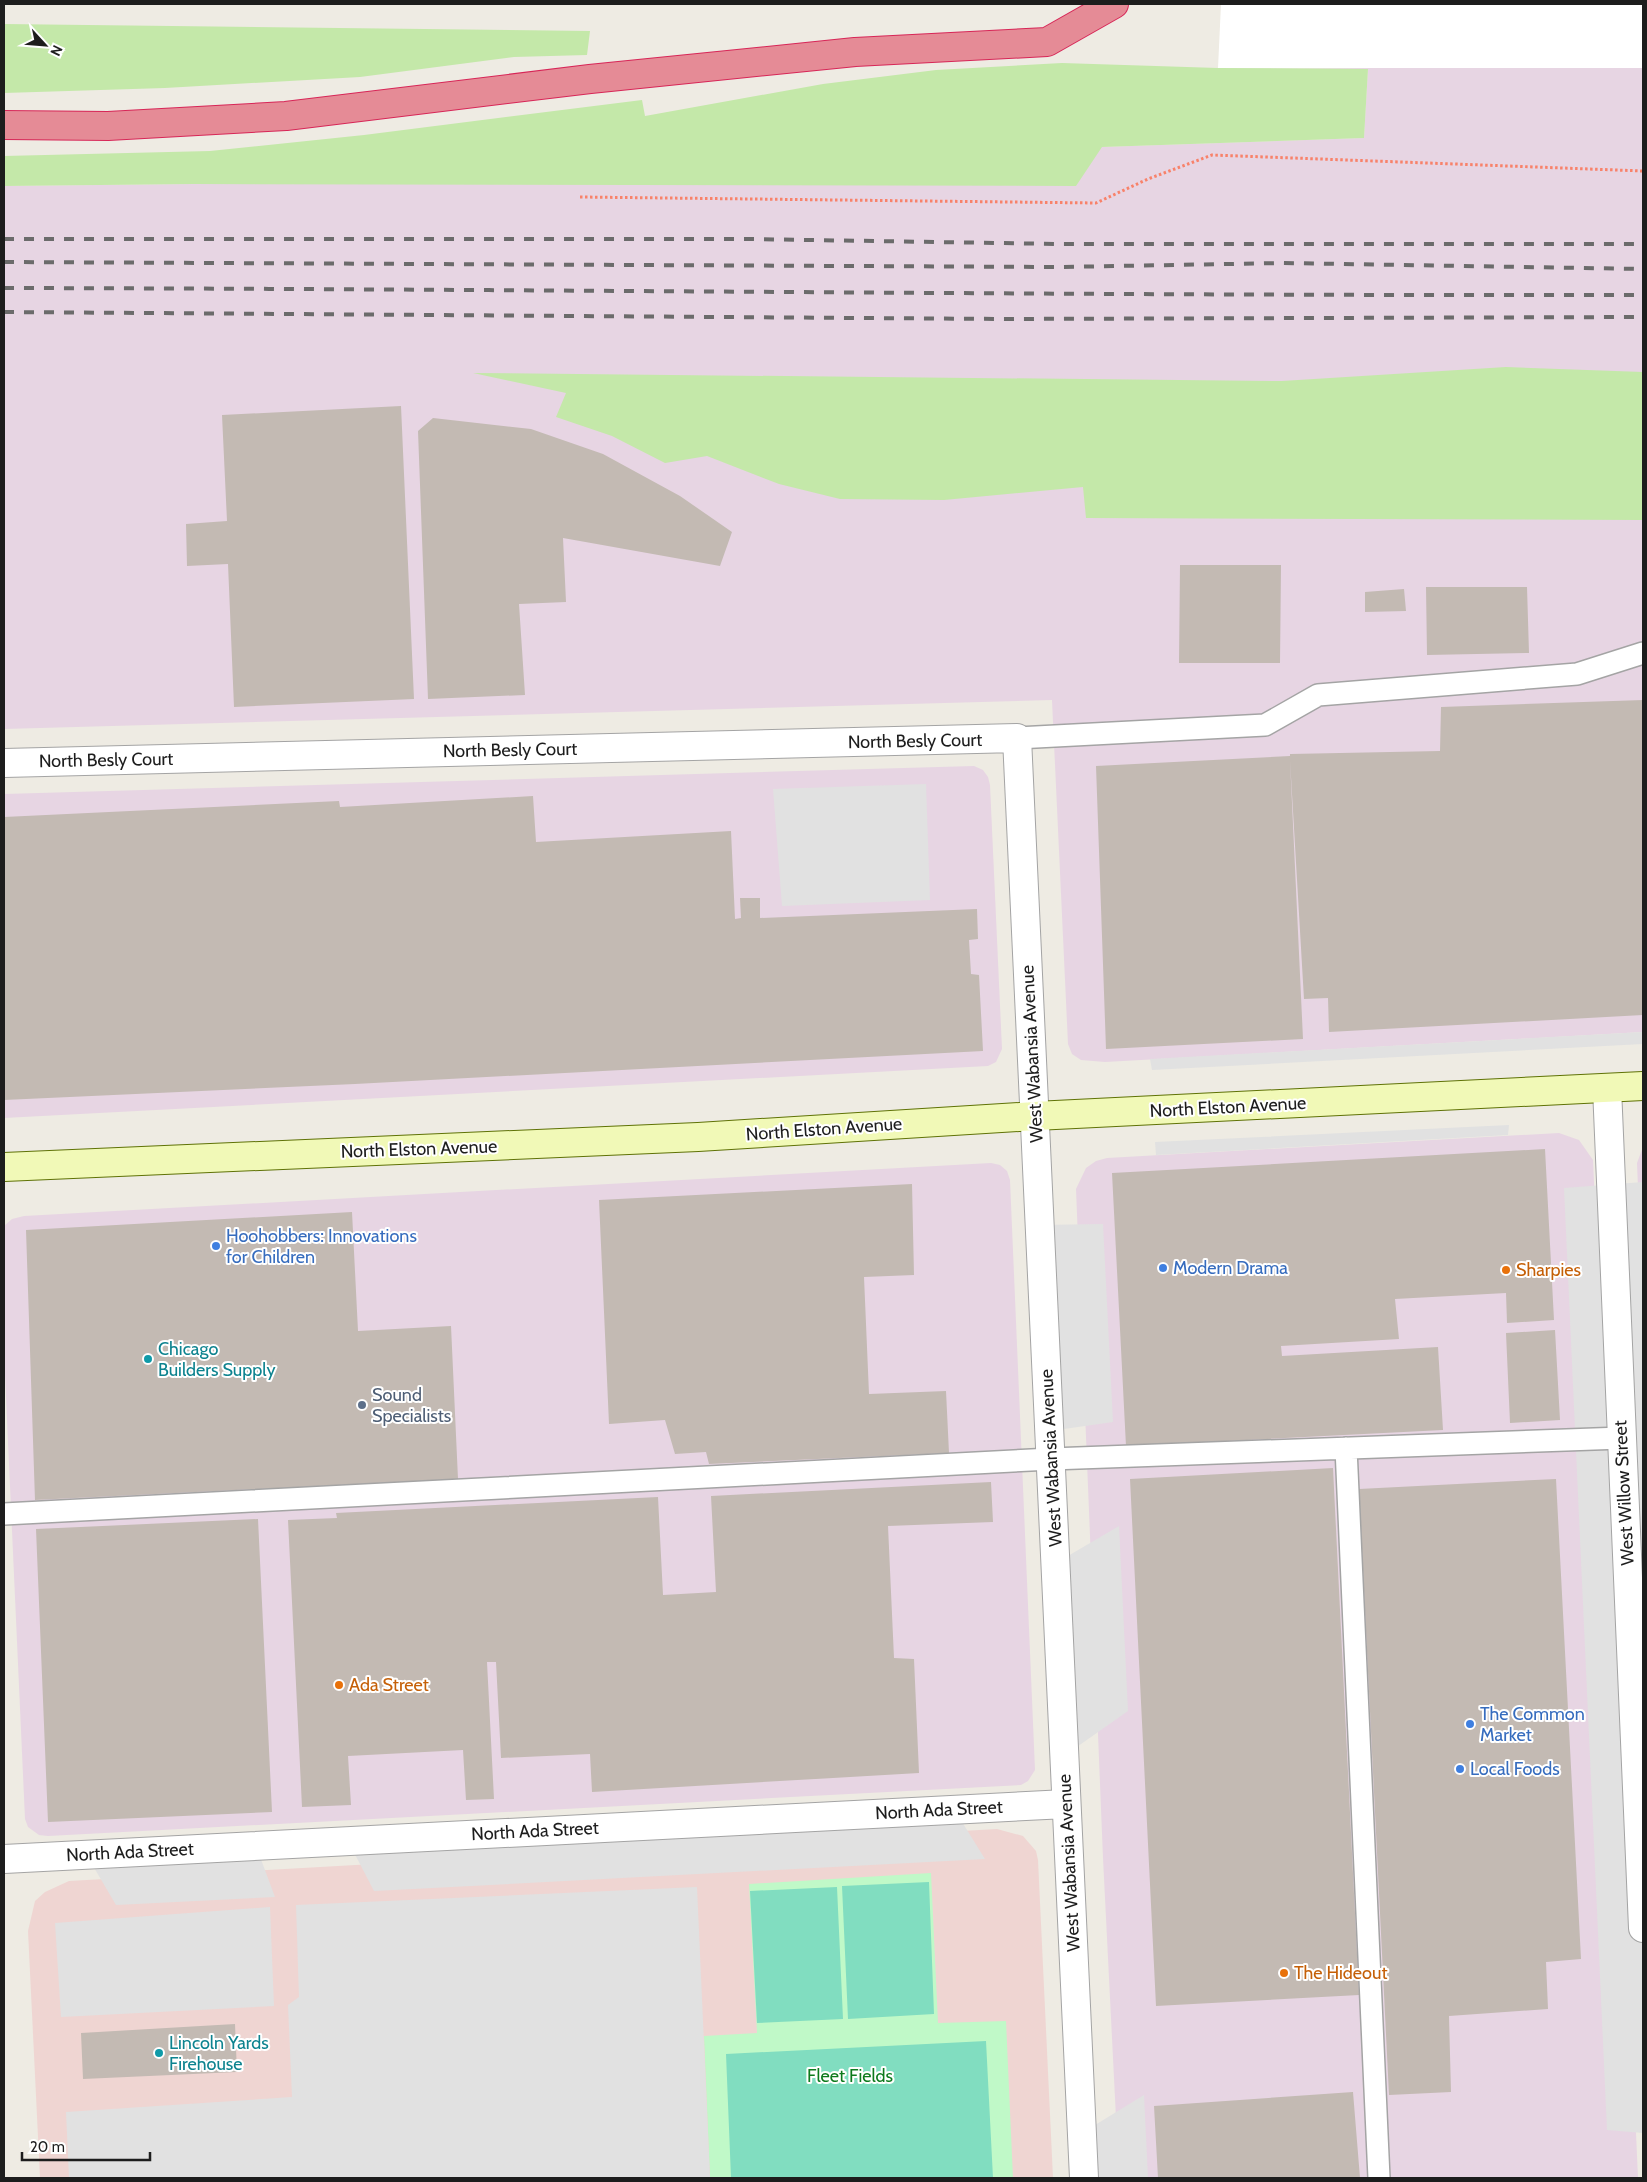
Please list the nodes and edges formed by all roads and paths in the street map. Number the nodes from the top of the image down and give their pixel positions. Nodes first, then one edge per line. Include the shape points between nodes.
1 (1114, 4) edge
2 (4, 125) edge
3 (1643, 171) edge
4 (580, 197) dead end
5 (1643, 653) edge
6 (1017, 738) junction
7 (4, 763) edge
8 (1643, 1086) edge
9 (1607, 1088) junction
10 (1035, 1116) junction
11 (4, 1167) edge
12 (1622, 1438) junction
13 (1346, 1448) junction
14 (1051, 1459) junction
15 (4, 1514) edge
16 (1066, 1804) junction
17 (4, 1859) edge
18 (1643, 1928) edge
19 (1084, 2178) edge
20 (1379, 2178) edge

1 - 2 highway via 1048,42 855,52 590,79 286,116 108,126
3 - 4 path via 1212,155 1096,202
5 - 6 lane via 1577,674 1318,695 1265,725
6 - 7 street, North Besly Court
6 - 10 street, West Wabansia Avenue
8 - 9 main road, North Elston Avenue
9 - 10 main road, North Elston Avenue
9 - 12 street, West Willow Street
10 - 11 main road, North Elston Avenue via 698,1137
10 - 14 street, West Wabansia Avenue
12 - 13 lane
12 - 18 street, West Willow Street
13 - 14 lane
13 - 20 lane
14 - 15 lane
14 - 16 street, West Wabansia Avenue
16 - 17 street, North Ada Street
16 - 19 street, West Wabansia Avenue

